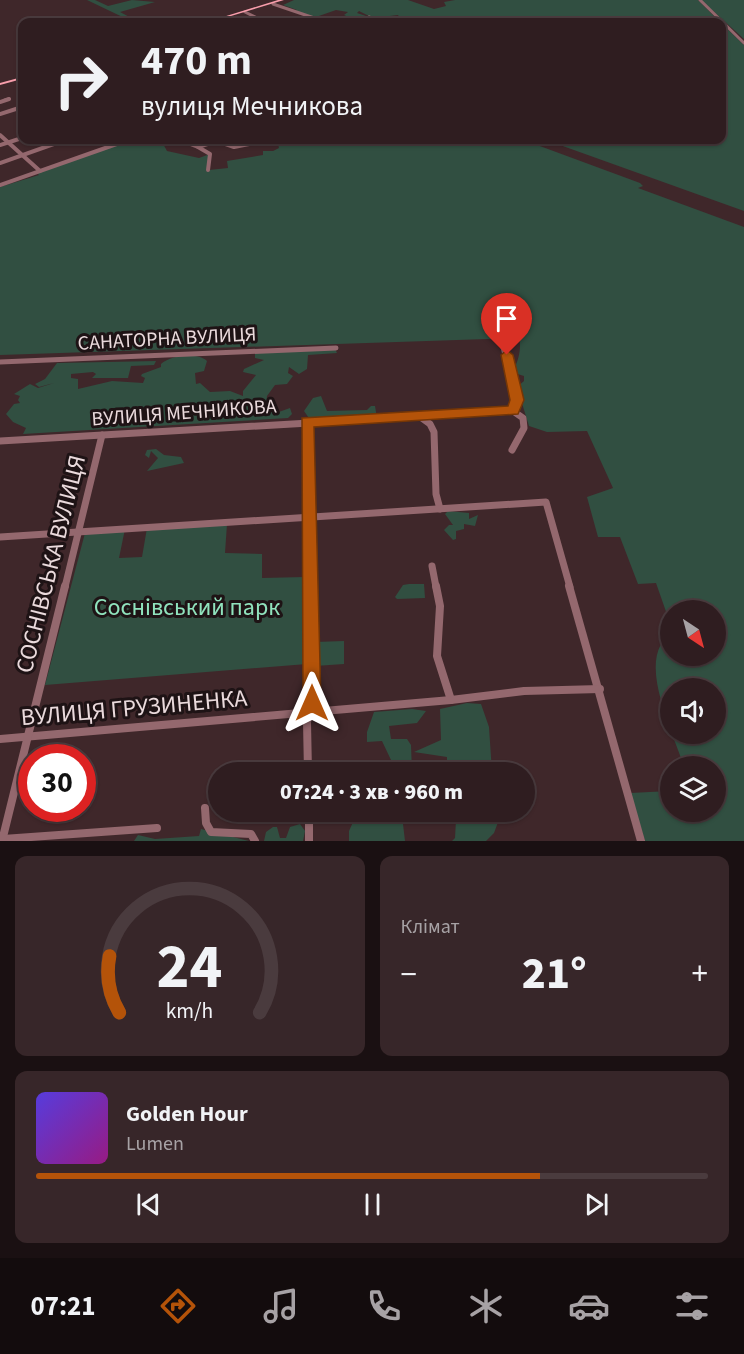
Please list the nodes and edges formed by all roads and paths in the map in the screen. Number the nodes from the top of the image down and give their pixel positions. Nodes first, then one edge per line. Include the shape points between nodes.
1 (282, 0) edge
2 (700, 0) edge
3 (273, 4) junction
4 (245, 12) junction
5 (228, 18) edge
6 (255, 18) edge
7 (314, 18) edge
8 (718, 18) edge
9 (726, 25) edge
10 (744, 43) edge
11 (18, 79) edge
12 (0, 84) edge
13 (9, 99) dead end
14 (0, 102) edge
15 (18, 108) edge
16 (0, 114) edge
17 (0, 135) edge
18 (18, 139) edge
19 (8, 143) junction
20 (53, 144) edge
21 (106, 144) edge
22 (115, 144) edge
23 (190, 144) edge
24 (208, 144) edge
25 (226, 144) edge
26 (259, 144) edge
27 (0, 145) edge
28 (109, 146) junction
29 (198, 147) junction
30 (22, 154) junction
31 (0, 162) edge
32 (208, 170) dead end
33 (40, 171) junction
34 (0, 186) edge
35 (500, 337) dead end
36 (336, 348) dead end
37 (0, 362) edge
38 (513, 411) junction
39 (419, 416) junction
40 (307, 422) junction
41 (102, 435) junction
42 (0, 441) edge
43 (512, 450) dead end
44 (440, 509) junction
45 (309, 519) junction
46 (78, 531) junction
47 (0, 537) edge
48 (432, 566) dead end
49 (600, 690) junction
50 (451, 700) junction
51 (310, 713) junction
52 (28, 737) junction
53 (0, 739) edge
54 (308, 762) edge
55 (205, 807) dead end
56 (309, 822) edge
57 (157, 828) dead end
58 (2, 840) edge
59 (255, 841) edge
60 (309, 841) edge
61 (641, 841) edge

1 - 3 main road
2 - 8 street
3 - 4 main road
3 - 7 street
4 - 5 main road
4 - 6 street
9 - 10 street
11 - 12 main road
13 - 14 street
15 - 16 street
17 - 19 street
18 - 19 street
19 - 27 street
19 - 30 street
20 - 30 street
21 - 28 street
22 - 28 street
23 - 29 street
24 - 29 street
25 - 26 street
28 - 33 street
29 - 32 street via 210,154
30 - 31 street
30 - 33 street
33 - 34 street
35 - 38 street via 516,393
36 - 37 street, САНАТОРНА ВУЛИЦЯ
38 - 39 street, ВУЛИЦЯ МЕЧНИКОВА
38 - 43 street via 523,418 524,428
39 - 40 street, ВУЛИЦЯ МЕЧНИКОВА
39 - 44 street via 434,432
40 - 41 street, ВУЛИЦЯ МЕЧНИКОВА
40 - 45 street
41 - 42 street, ВУЛИЦЯ МЕЧНИКОВА
41 - 46 street, СОСНІВСЬКА ВУЛИЦЯ
44 - 45 street
44 - 49 street via 546,502
45 - 46 street via 230,520
45 - 51 street
46 - 47 street
46 - 52 street, СОСНІВСЬКА ВУЛИЦЯ
48 - 50 street via 440,606 437,656
49 - 50 street, ВУЛИЦЯ ГРУЗИНЕНКА via 524,691
49 - 61 street
50 - 51 street, ВУЛИЦЯ ГРУЗИНЕНКА
51 - 52 street, ВУЛИЦЯ ГРУЗИНЕНКА
51 - 54 street
52 - 53 street, ВУЛИЦЯ ГРУЗИНЕНКА
52 - 58 street, СОСНІВСЬКА ВУЛИЦЯ
55 - 59 street via 211,832 251,834
56 - 60 street
57 - 58 street

